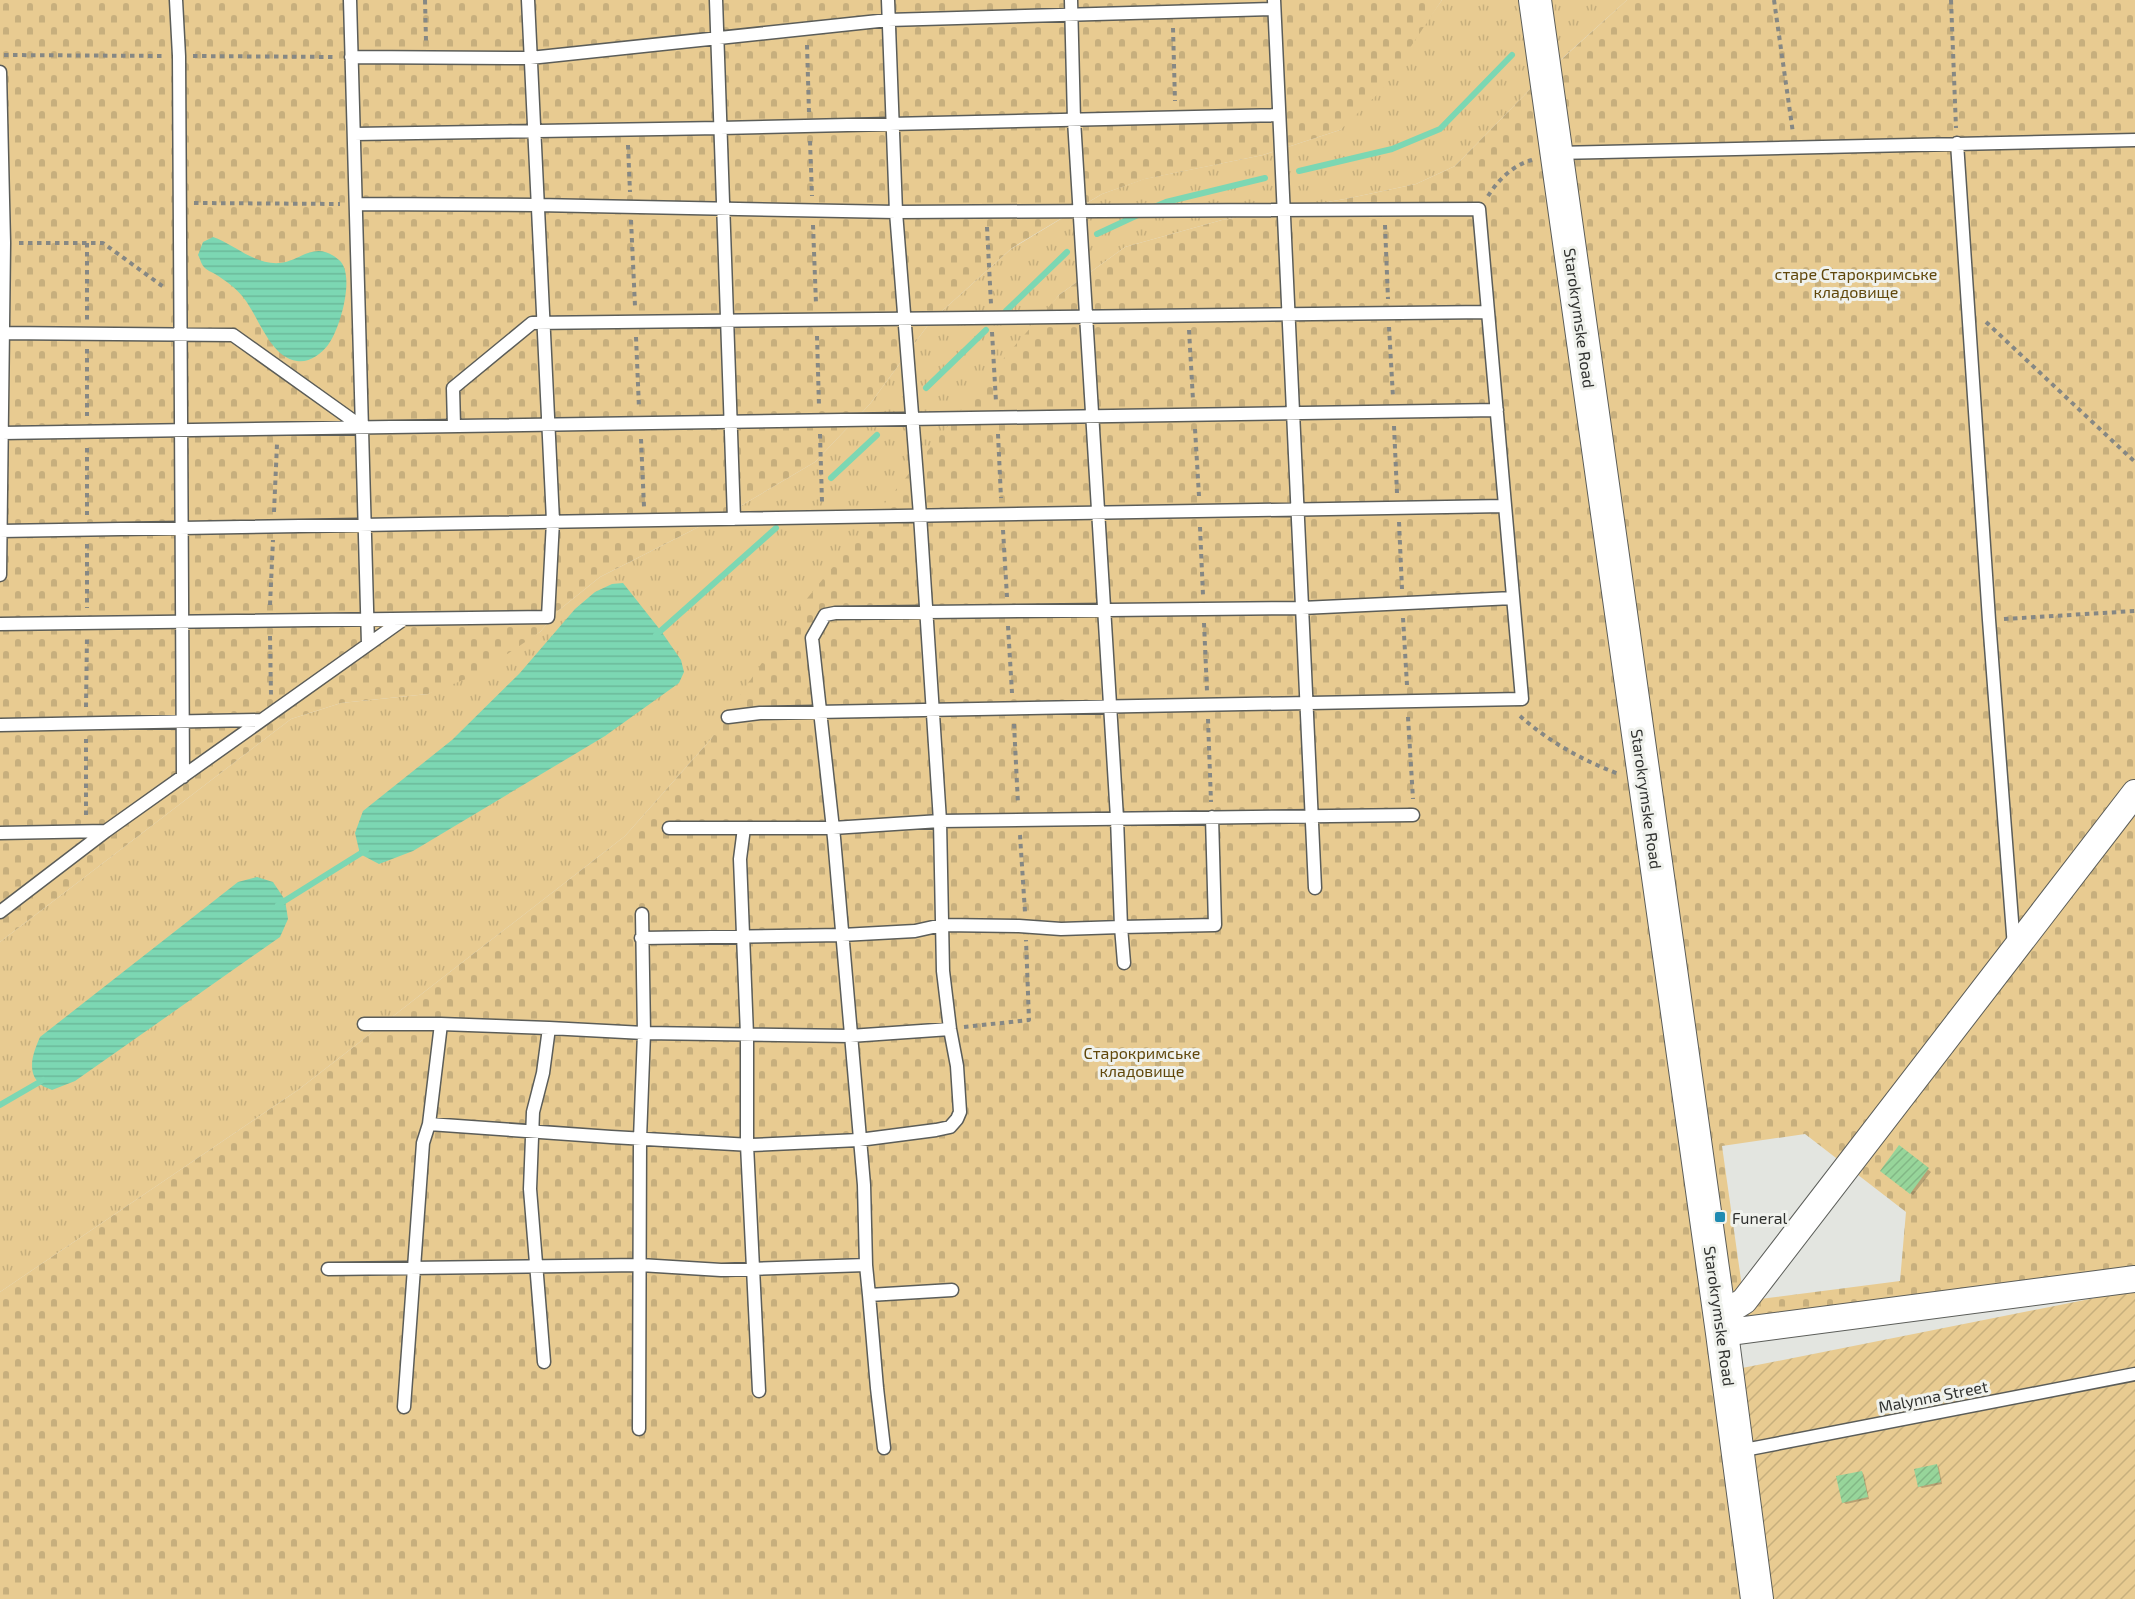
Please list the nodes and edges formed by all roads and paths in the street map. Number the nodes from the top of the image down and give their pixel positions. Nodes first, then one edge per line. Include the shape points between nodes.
1 (176, 0) edge
2 (350, 0) edge
3 (425, 0) edge
4 (528, 0) edge
5 (716, 0) edge
6 (888, 0) edge
7 (1071, 0) edge
8 (1535, 0) edge
9 (1774, 0) edge
10 (1951, 0) edge
11 (1274, 5) edge
12 (1172, 12) junction
13 (1071, 15) junction
14 (888, 20) junction
15 (807, 29) junction
16 (717, 38) junction
17 (351, 57) junction
18 (426, 57) junction
19 (530, 58) junction
20 (0, 72) edge
21 (1279, 115) junction
22 (1176, 117) junction
23 (1074, 120) junction
24 (893, 124) junction
25 (810, 126) junction
26 (720, 128) junction
27 (533, 131) junction
28 (354, 134) junction
29 (2135, 140) edge
30 (1957, 143) junction
31 (1795, 147) junction
32 (1556, 153) junction
33 (179, 203) junction
34 (356, 204) junction
35 (537, 205) junction
36 (723, 209) junction
37 (1284, 209) junction
38 (1479, 209) junction
39 (813, 210) junction
40 (1080, 211) junction
41 (896, 212) junction
42 (986, 212) junction
43 (4, 243) junction
44 (180, 298) junction
45 (1968, 305) junction
46 (1488, 312) junction
47 (1289, 314) junction
48 (1188, 315) junction
49 (1086, 317) junction
50 (904, 318) junction
51 (992, 318) junction
52 (816, 319) junction
53 (727, 320) junction
54 (543, 322) junction
55 (2, 333) edge
56 (180, 334) junction
57 (1497, 410) junction
58 (1293, 413) junction
59 (1194, 414) junction
60 (1093, 416) junction
61 (997, 417) junction
62 (911, 419) junction
63 (819, 420) junction
64 (730, 422) junction
65 (548, 424) junction
66 (454, 426) junction
67 (362, 427) junction
68 (277, 429) junction
69 (180, 430) junction
70 (2, 432) junction
71 (2135, 462) edge
72 (1505, 506) junction
73 (1298, 509) junction
74 (1200, 511) junction
75 (1099, 513) junction
76 (1002, 514) junction
77 (920, 515) junction
78 (822, 517) junction
79 (734, 519) junction
80 (553, 521) junction
81 (364, 525) junction
82 (273, 526) junction
83 (181, 528) junction
84 (0, 531) edge
85 (0, 575) edge
86 (1513, 598) junction
87 (1302, 608) junction
88 (1204, 609) junction
89 (1104, 610) junction
90 (1007, 611) junction
91 (2135, 611) edge
92 (925, 613) junction
93 (367, 619) junction
94 (404, 619) junction
95 (270, 620) junction
96 (1989, 620) junction
97 (181, 621) junction
98 (0, 624) edge
99 (368, 644) junction
100 (1502, 699) junction
101 (1307, 702) junction
102 (1208, 705) junction
103 (1110, 706) junction
104 (1013, 708) junction
105 (931, 710) junction
106 (819, 712) junction
107 (266, 717) junction
108 (728, 717) dead end
109 (182, 722) junction
110 (0, 725) edge
111 (183, 777) junction
112 (1645, 784) junction
113 (2135, 793) edge
114 (1413, 815) dead end
115 (1312, 816) junction
116 (1212, 817) junction
117 (1117, 819) junction
118 (1019, 820) junction
119 (940, 821) junction
120 (669, 828) dead end
121 (744, 828) junction
122 (833, 828) junction
123 (106, 831) junction
124 (0, 832) edge
125 (1314, 888) dead end
126 (0, 912) edge
127 (642, 914) dead end
128 (942, 925) junction
129 (1026, 926) junction
130 (1121, 927) junction
131 (842, 935) junction
132 (641, 938) junction
133 (744, 938) junction
134 (2014, 950) junction
135 (1124, 963) dead end
136 (364, 1024) dead end
137 (441, 1024) junction
138 (549, 1028) junction
139 (950, 1029) junction
140 (644, 1033) junction
141 (747, 1035) junction
142 (850, 1036) junction
143 (429, 1124) junction
144 (533, 1132) junction
145 (640, 1138) junction
146 (860, 1140) junction
147 (747, 1144) junction
148 (640, 1265) junction
149 (866, 1265) junction
150 (537, 1267) junction
151 (328, 1269) dead end
152 (413, 1269) junction
153 (752, 1269) junction
154 (2135, 1279) edge
155 (952, 1290) dead end
156 (869, 1295) junction
157 (1721, 1325) junction
158 (544, 1362) dead end
159 (2135, 1374) edge
160 (759, 1391) dead end
161 (404, 1407) dead end
162 (639, 1429) dead end
163 (884, 1448) dead end
164 (1738, 1451) junction
165 (1757, 1599) edge

1 - 33 lane
2 - 17 lane
3 - 18 path
4 - 19 lane
5 - 16 lane
6 - 14 lane
7 - 13 lane
8 - 32 street, Starokrymske Road
9 - 31 path
10 - 30 path
11 - 12 lane
11 - 21 lane
12 - 13 lane
12 - 22 path
13 - 14 lane
13 - 23 lane
14 - 15 lane
14 - 24 lane
15 - 16 lane
15 - 25 path
16 - 19 lane
16 - 26 lane
17 - 18 lane
17 - 28 lane
18 - 19 lane
19 - 27 lane
20 - 43 lane
21 - 22 lane
21 - 37 lane
22 - 23 lane
23 - 24 lane
23 - 40 lane
24 - 25 lane
24 - 41 lane
25 - 26 lane
25 - 39 path
26 - 27 lane
26 - 36 lane
27 - 28 lane
27 - 35 lane
28 - 34 lane
29 - 30 lane
30 - 31 lane
30 - 45 lane
31 - 32 lane
32 - 38 path via 1524,162 1497,182
32 - 112 street, Starokrymske Road
33 - 34 path
33 - 44 lane
34 - 35 lane
34 - 67 lane
35 - 36 lane
35 - 54 lane
36 - 39 lane
36 - 53 lane
37 - 38 lane
37 - 40 lane
37 - 47 lane
38 - 46 lane
39 - 41 lane
39 - 52 path
40 - 42 lane
40 - 49 lane
41 - 42 lane
41 - 50 lane
42 - 51 path
43 - 44 path via 103,243
43 - 55 lane
44 - 56 lane
45 - 71 path
45 - 96 lane
46 - 47 lane
46 - 57 lane
47 - 48 lane
47 - 58 lane
48 - 49 lane
48 - 59 path
49 - 51 lane
49 - 60 lane
50 - 51 lane
50 - 52 lane
50 - 62 lane
51 - 61 path
52 - 53 lane
52 - 63 path
53 - 54 lane
53 - 64 lane
54 - 65 lane
54 - 66 lane via 532,323 453,388
55 - 56 lane
55 - 70 lane
56 - 67 lane via 233,335
56 - 69 lane
57 - 58 lane
57 - 72 lane
58 - 59 lane
58 - 73 lane
59 - 60 lane
59 - 74 path
60 - 61 lane
60 - 75 lane
61 - 62 lane
61 - 76 path
62 - 63 lane
62 - 77 lane
63 - 64 lane
63 - 78 path
64 - 65 lane
64 - 79 lane
65 - 66 lane
65 - 80 lane
66 - 67 lane
67 - 68 lane
67 - 81 lane
68 - 69 lane
68 - 82 path
69 - 70 lane
69 - 83 lane
70 - 84 lane
72 - 73 lane
72 - 86 lane
73 - 74 lane
73 - 87 lane
74 - 75 lane
74 - 88 path
75 - 76 lane
75 - 89 lane
76 - 77 lane
76 - 90 path
77 - 78 lane
77 - 92 lane
78 - 79 lane
79 - 80 lane
80 - 81 lane
80 - 94 lane via 548,616
81 - 82 lane
81 - 93 lane
82 - 83 lane
82 - 95 path
83 - 84 lane
83 - 97 lane
84 - 85 lane
86 - 87 lane
86 - 100 lane via 1522,699
87 - 88 lane
87 - 101 lane
88 - 89 lane
88 - 102 path
89 - 90 lane
89 - 103 lane
90 - 92 lane
90 - 104 path
91 - 96 path
92 - 105 lane
92 - 106 lane via 825,615 812,638
93 - 94 lane
93 - 95 lane
93 - 99 lane
94 - 99 lane
95 - 97 lane
95 - 107 path
96 - 134 lane
97 - 98 lane
97 - 109 lane
99 - 107 lane
100 - 101 lane
100 - 112 path via 1537,731 1593,765
101 - 102 lane
101 - 115 lane
102 - 103 lane
102 - 116 path
103 - 104 lane
103 - 117 lane
104 - 105 lane
104 - 118 path
105 - 106 lane
105 - 119 lane
106 - 108 lane
106 - 122 lane
107 - 109 lane
107 - 111 lane
109 - 110 lane
109 - 111 lane
111 - 123 lane
112 - 157 street, Starokrymske Road
113 - 134 street
114 - 115 lane
115 - 116 lane
115 - 125 lane
116 - 117 lane
116 - 130 lane via 1215,925
117 - 118 lane
117 - 130 lane
118 - 119 lane
118 - 129 path
119 - 122 lane
119 - 128 lane
120 - 121 lane
121 - 122 lane
121 - 133 lane via 740,859
122 - 131 lane
123 - 124 lane
123 - 126 lane
127 - 132 lane
128 - 129 lane
128 - 131 lane via 915,931
128 - 139 lane
129 - 130 lane
129 - 139 path via 1029,1020
130 - 135 lane
131 - 133 lane
131 - 142 lane
132 - 133 lane
132 - 140 lane
133 - 141 lane
134 - 157 street via 1744,1301
136 - 137 lane
137 - 138 lane
137 - 143 lane
138 - 140 lane
138 - 144 lane via 533,1112
139 - 142 lane
139 - 146 lane via 957,1066 957,1119 936,1130
140 - 141 lane
140 - 145 lane
141 - 142 lane
141 - 147 lane
142 - 146 lane
143 - 144 lane
143 - 152 lane via 423,1143
144 - 145 lane
144 - 150 lane via 530,1189
145 - 147 lane
145 - 148 lane
146 - 147 lane
146 - 149 lane
147 - 153 lane
148 - 150 lane
148 - 153 lane
148 - 162 lane
149 - 153 lane
149 - 156 lane
150 - 152 lane
150 - 158 lane
151 - 152 lane
152 - 161 lane
153 - 160 lane
154 - 157 street
155 - 156 lane
156 - 163 lane
157 - 164 street, Starokrymske Road
159 - 164 lane, Malynna Street
164 - 165 street, Starokrymske Road

